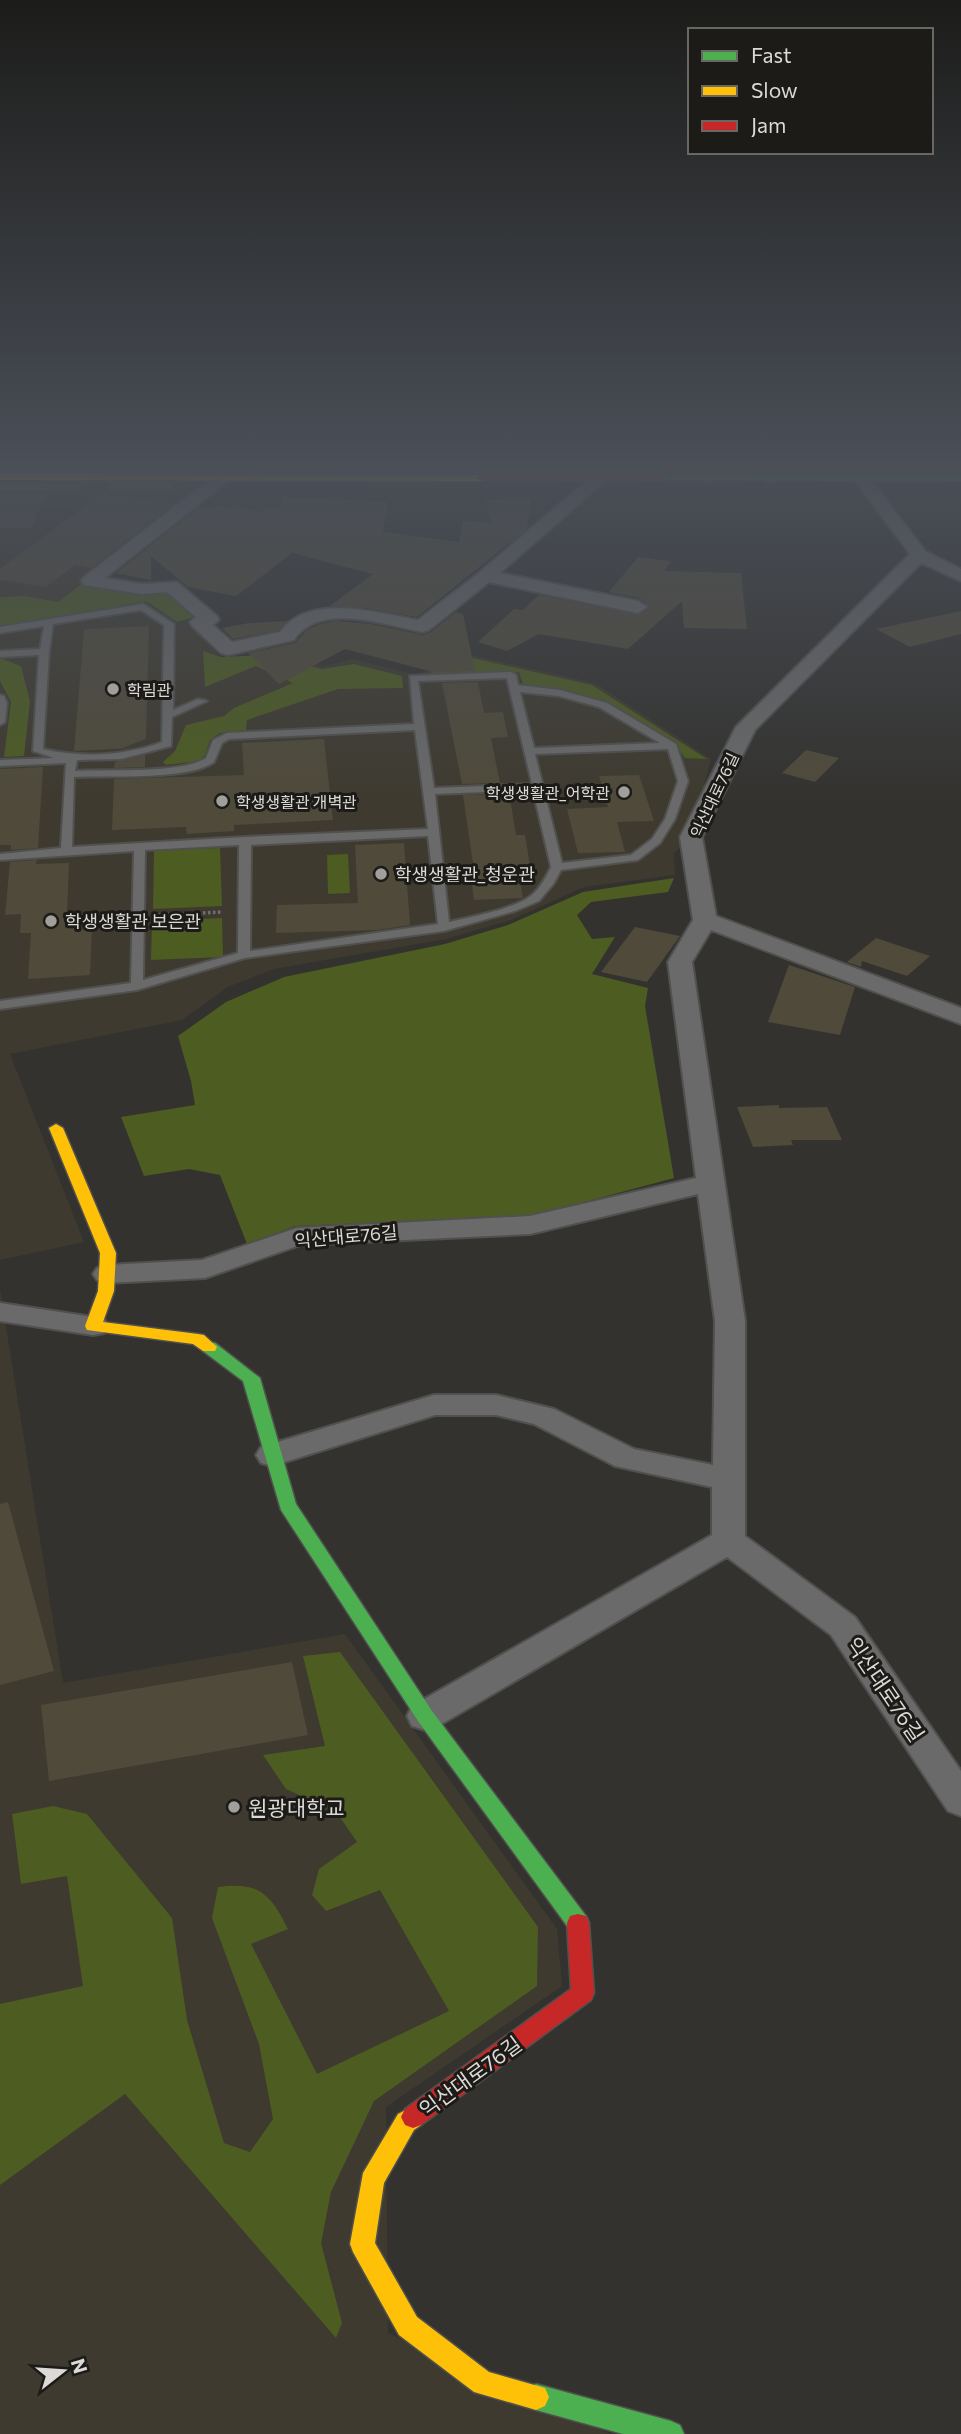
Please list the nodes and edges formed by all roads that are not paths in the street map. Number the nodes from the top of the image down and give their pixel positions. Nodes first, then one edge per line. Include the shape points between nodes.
1 (97, 576) edge
2 (486, 576) joint
3 (898, 576) edge
4 (638, 607) dead end
5 (50, 622) junction
6 (0, 631) edge
7 (44, 652) junction
8 (0, 654) edge
9 (515, 688) junction
10 (0, 698) edge
11 (202, 701) dead end
12 (167, 716) junction
13 (0, 722) edge
14 (419, 727) junction
15 (672, 746) junction
16 (531, 751) junction
17 (0, 763) edge
18 (69, 774) junction
19 (539, 787) junction
20 (429, 791) junction
21 (434, 832) junction
22 (245, 841) junction
23 (140, 846) junction
24 (66, 851) junction
25 (0, 857) edge
26 (557, 867) junction
27 (705, 920) junction
28 (444, 927) junction
29 (244, 955) junction
30 (137, 986) junction
31 (0, 1005) edge
32 (961, 1017) edge
33 (56, 1128) dead end
34 (710, 1183) junction
35 (107, 1275) junction
36 (0, 1312) edge
37 (93, 1326) junction
38 (272, 1455) junction
39 (728, 1479) junction
40 (728, 1541) junction
41 (425, 1716) junction
42 (961, 1801) edge
43 (671, 2434) edge

1 - 2 street via 90,581 142,589 171,586 210,620 199,622 228,649 286,636 294,626 329,613 351,612 422,626
2 - 4 street
3 - 27 street, 익산대로76길 via 746,727 691,837
5 - 6 lane
5 - 7 lane
5 - 12 lane via 143,607 169,624
7 - 8 lane
7 - 12 lane via 38,751 57,757 149,752 167,744
9 - 14 lane via 511,675 413,678
9 - 15 lane via 560,693 603,705
9 - 16 lane
10 - 13 lane
11 - 12 lane
14 - 18 lane via 227,736 217,742 214,756 205,764
14 - 20 lane
15 - 16 lane
15 - 26 lane via 683,781 670,819 656,841 634,858
16 - 19 lane
17 - 18 lane via 72,760
18 - 24 lane
19 - 20 lane
19 - 26 lane
20 - 21 lane
21 - 22 lane
21 - 28 lane
22 - 23 lane
22 - 29 lane
23 - 24 lane
23 - 30 lane
24 - 25 lane
26 - 28 lane via 535,898
27 - 32 street
27 - 34 street via 680,962
28 - 29 lane
29 - 30 lane
30 - 31 lane
33 - 35 street via 108,1253
34 - 35 street, 익산대로76길 via 530,1225 298,1237 205,1269
34 - 39 street via 730,1321
35 - 37 street
36 - 37 street, 익산대로76길
37 - 38 street, 익산대로76길 via 198,1339 251,1378
38 - 39 street via 434,1405 496,1405 543,1416 626,1458
38 - 41 street, 익산대로76길 via 287,1505
39 - 40 street
40 - 41 street
40 - 42 street, 익산대로76길 via 843,1626
41 - 43 street, 익산대로76길 via 578,1920 583,1993 406,2122 372,2181 362,2244 408,2326 483,2383

